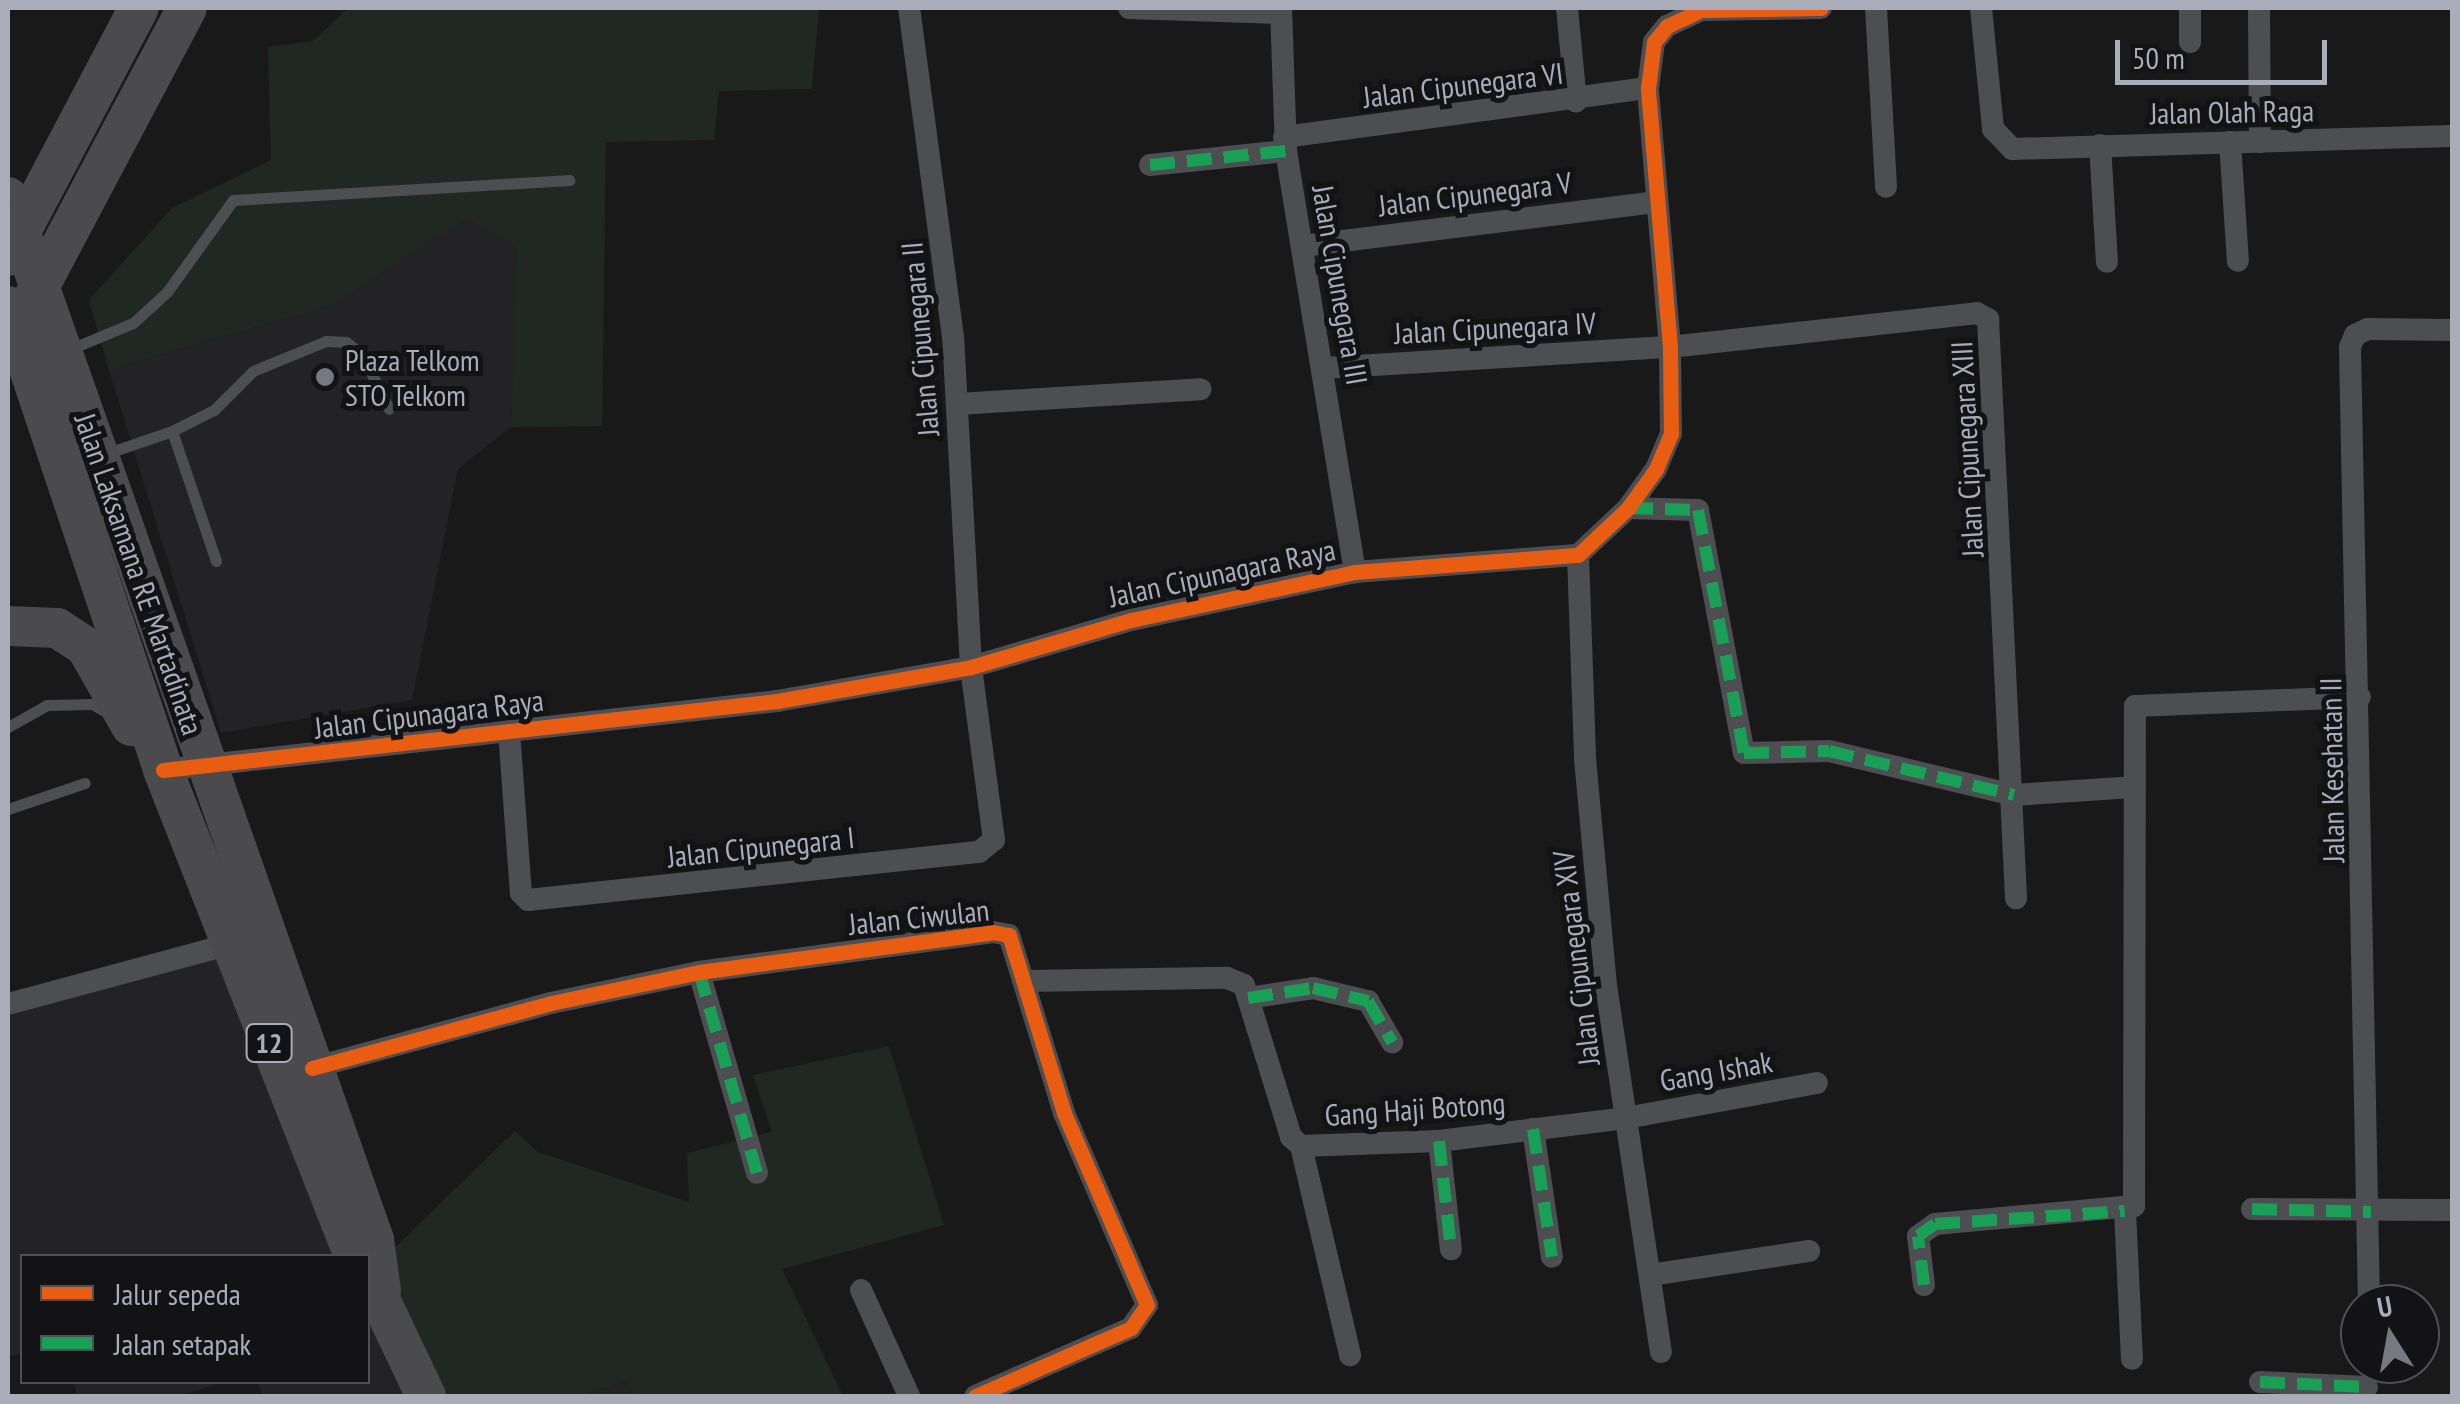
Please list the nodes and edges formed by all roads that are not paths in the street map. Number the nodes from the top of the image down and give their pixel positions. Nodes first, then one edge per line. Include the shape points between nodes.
1 (140, 8) edge
2 (187, 8) edge
3 (909, 8) edge
4 (1129, 8) edge
5 (1567, 8) edge
6 (1821, 8) edge
7 (1876, 8) edge
8 (1982, 8) edge
9 (2190, 8) edge
10 (2259, 8) edge
11 (1703, 9) edge
12 (1281, 10) edge
13 (2190, 42) dead end
14 (1648, 88) junction
15 (1576, 102) junction
16 (2452, 136) edge
17 (2230, 142) junction
18 (2260, 142) junction
19 (1285, 144) junction
20 (2100, 145) junction
21 (1150, 165) dead end
22 (568, 180) dead end
23 (1886, 186) dead end
24 (8, 197) edge
25 (1654, 202) junction
26 (1303, 246) junction
27 (8, 256) edge
28 (2107, 262) dead end
29 (2238, 262) dead end
30 (8, 306) edge
31 (2452, 330) edge
32 (8, 346) edge
33 (1670, 348) junction
34 (62, 353) junction
35 (1324, 368) junction
36 (1201, 389) dead end
37 (958, 404) junction
38 (388, 408) dead end
39 (172, 431) junction
40 (98, 458) junction
41 (1628, 508) junction
42 (1578, 555) junction
43 (216, 561) dead end
44 (1355, 572) junction
45 (8, 626) edge
46 (971, 667) junction
47 (2360, 697) junction
48 (128, 722) junction
49 (8, 728) edge
50 (509, 731) junction
51 (205, 762) junction
52 (163, 770) junction
53 (85, 783) dead end
54 (2133, 787) junction
55 (2014, 795) junction
56 (8, 809) edge
57 (2016, 898) dead end
58 (230, 944) junction
59 (700, 972) junction
60 (1025, 981) junction
61 (1248, 998) junction
62 (8, 1004) edge
63 (1392, 1042) dead end
64 (312, 1068) junction
65 (1817, 1083) dead end
66 (1626, 1118) junction
67 (1534, 1129) junction
68 (1439, 1141) junction
69 (1301, 1146) junction
70 (757, 1174) dead end
71 (2252, 1208) dead end
72 (2452, 1210) edge
73 (2125, 1211) junction
74 (2371, 1212) junction
75 (1452, 1249) dead end
76 (1809, 1251) dead end
77 (353, 1254) edge
78 (1552, 1256) dead end
79 (1650, 1275) junction
80 (374, 1282) edge
81 (2369, 1284) edge
82 (1924, 1285) dead end
83 (861, 1290) dead end
84 (1661, 1352) dead end
85 (1350, 1355) dead end
86 (2132, 1358) dead end
87 (2260, 1382) dead end
88 (2340, 1382) edge
89 (426, 1396) edge
90 (909, 1396) edge
91 (975, 1396) edge

1 - 27 highway, bridge
2 - 32 highway, bridge
3 - 37 street, Jalan Cipunegara II
4 - 12 street
5 - 15 street
6 - 11 street
7 - 23 street
8 - 20 street, Jalan Olah Raga via 1993,129 2012,149
9 - 13 street
10 - 18 street
11 - 14 street via 1667,26 1654,42
12 - 19 street, Jalan Cipunegara III
14 - 15 street, Jalan Cipunegara VI
14 - 25 street
15 - 19 street, Jalan Cipunegara VI
16 - 18 street, Jalan Olah Raga
17 - 18 street, Jalan Olah Raga
17 - 20 street, Jalan Olah Raga
17 - 29 street
19 - 21 street, Jalan Cipunegara VI
19 - 26 street, Jalan Cipunegara III
20 - 28 street
22 - 34 lane via 233,200 168,292 133,323
24 - 34 highway, Jalan Laksamana RE Martadinata / 12
25 - 26 street, Jalan Cipunegara V
25 - 33 street
26 - 35 street, Jalan Cipunegara III
30 - 52 highway, Jalan Laksamana RE Martadinata / 12
31 - 47 street, Jalan Kesehatan II via 2368,330 2354,335 2350,347
33 - 35 street, Jalan Cipunegara IV
33 - 41 street via 1670,434 1656,469
33 - 55 street, Jalan Cipunegara XIII via 1977,313 1988,319
34 - 40 highway, Jalan Laksamana RE Martadinata / 12
35 - 44 street, Jalan Cipunegara III
36 - 37 street
37 - 46 street, Jalan Cipunegara II
38 - 39 lane via 362,354 346,342 326,341 253,371 214,410
39 - 40 lane
39 - 43 lane
40 - 51 highway, Jalan Laksamana RE Martadinata / 12
41 - 42 street
41 - 55 street via 1698,510 1744,754 1829,751
42 - 44 street, Jalan Cipunagara Raya
42 - 66 street, Jalan Cipunegara XIV via 1586,760
44 - 46 street, Jalan Cipunagara Raya via 1131,620
45 - 48 highway via 57,628 86,647
46 - 50 street, Jalan Cipunagara Raya via 777,701
46 - 50 street, Jalan Cipunegara I via 994,840 979,852 528,900 522,892
47 - 54 street via 2135,706
47 - 74 street, Jalan Kesehatan II
48 - 49 lane via 92,704 47,705
48 - 52 highway
50 - 51 street, Jalan Cipunagara Raya via 395,748
51 - 52 street, Jalan Cipunagara Raya
51 - 64 highway, Jalan Laksamana RE Martadinata / 12
52 - 58 highway, Jalan Laksamana RE Martadinata / 12
53 - 56 lane
54 - 55 street
54 - 73 street via 2134,1206
55 - 57 street, Jalan Cipunegara XIII
58 - 62 street
58 - 77 highway, Jalan Laksamana RE Martadinata / 12
59 - 60 street, Jalan Ciwulan via 993,932 1009,936
59 - 64 street, Jalan Ciwulan via 550,1003
59 - 70 street
60 - 61 street via 1227,978 1244,984
60 - 91 street, Jalan Ciwulan via 1064,1113 1148,1304 1130,1328
61 - 63 street via 1313,988 1368,1002
61 - 69 street, Gang Haji Botong via 1292,1138
64 - 80 highway, Jalan Laksamana RE Martadinata / 12 via 374,1240
65 - 66 street, Gang Ishak
66 - 67 street, Gang Haji Botong
66 - 79 street, Jalan Cipunegara XIV
67 - 68 street, Gang Haji Botong
67 - 78 street
68 - 69 street, Gang Haji Botong
68 - 75 street
69 - 85 street
71 - 74 street
72 - 74 street
73 - 82 street via 1935,1224 1918,1236
73 - 86 street
74 - 81 street, Jalan Kesehatan II
76 - 79 street
79 - 84 street, Jalan Cipunegara XIV
80 - 89 highway, Jalan Laksamana RE Martadinata / 12
83 - 90 street
87 - 88 street

